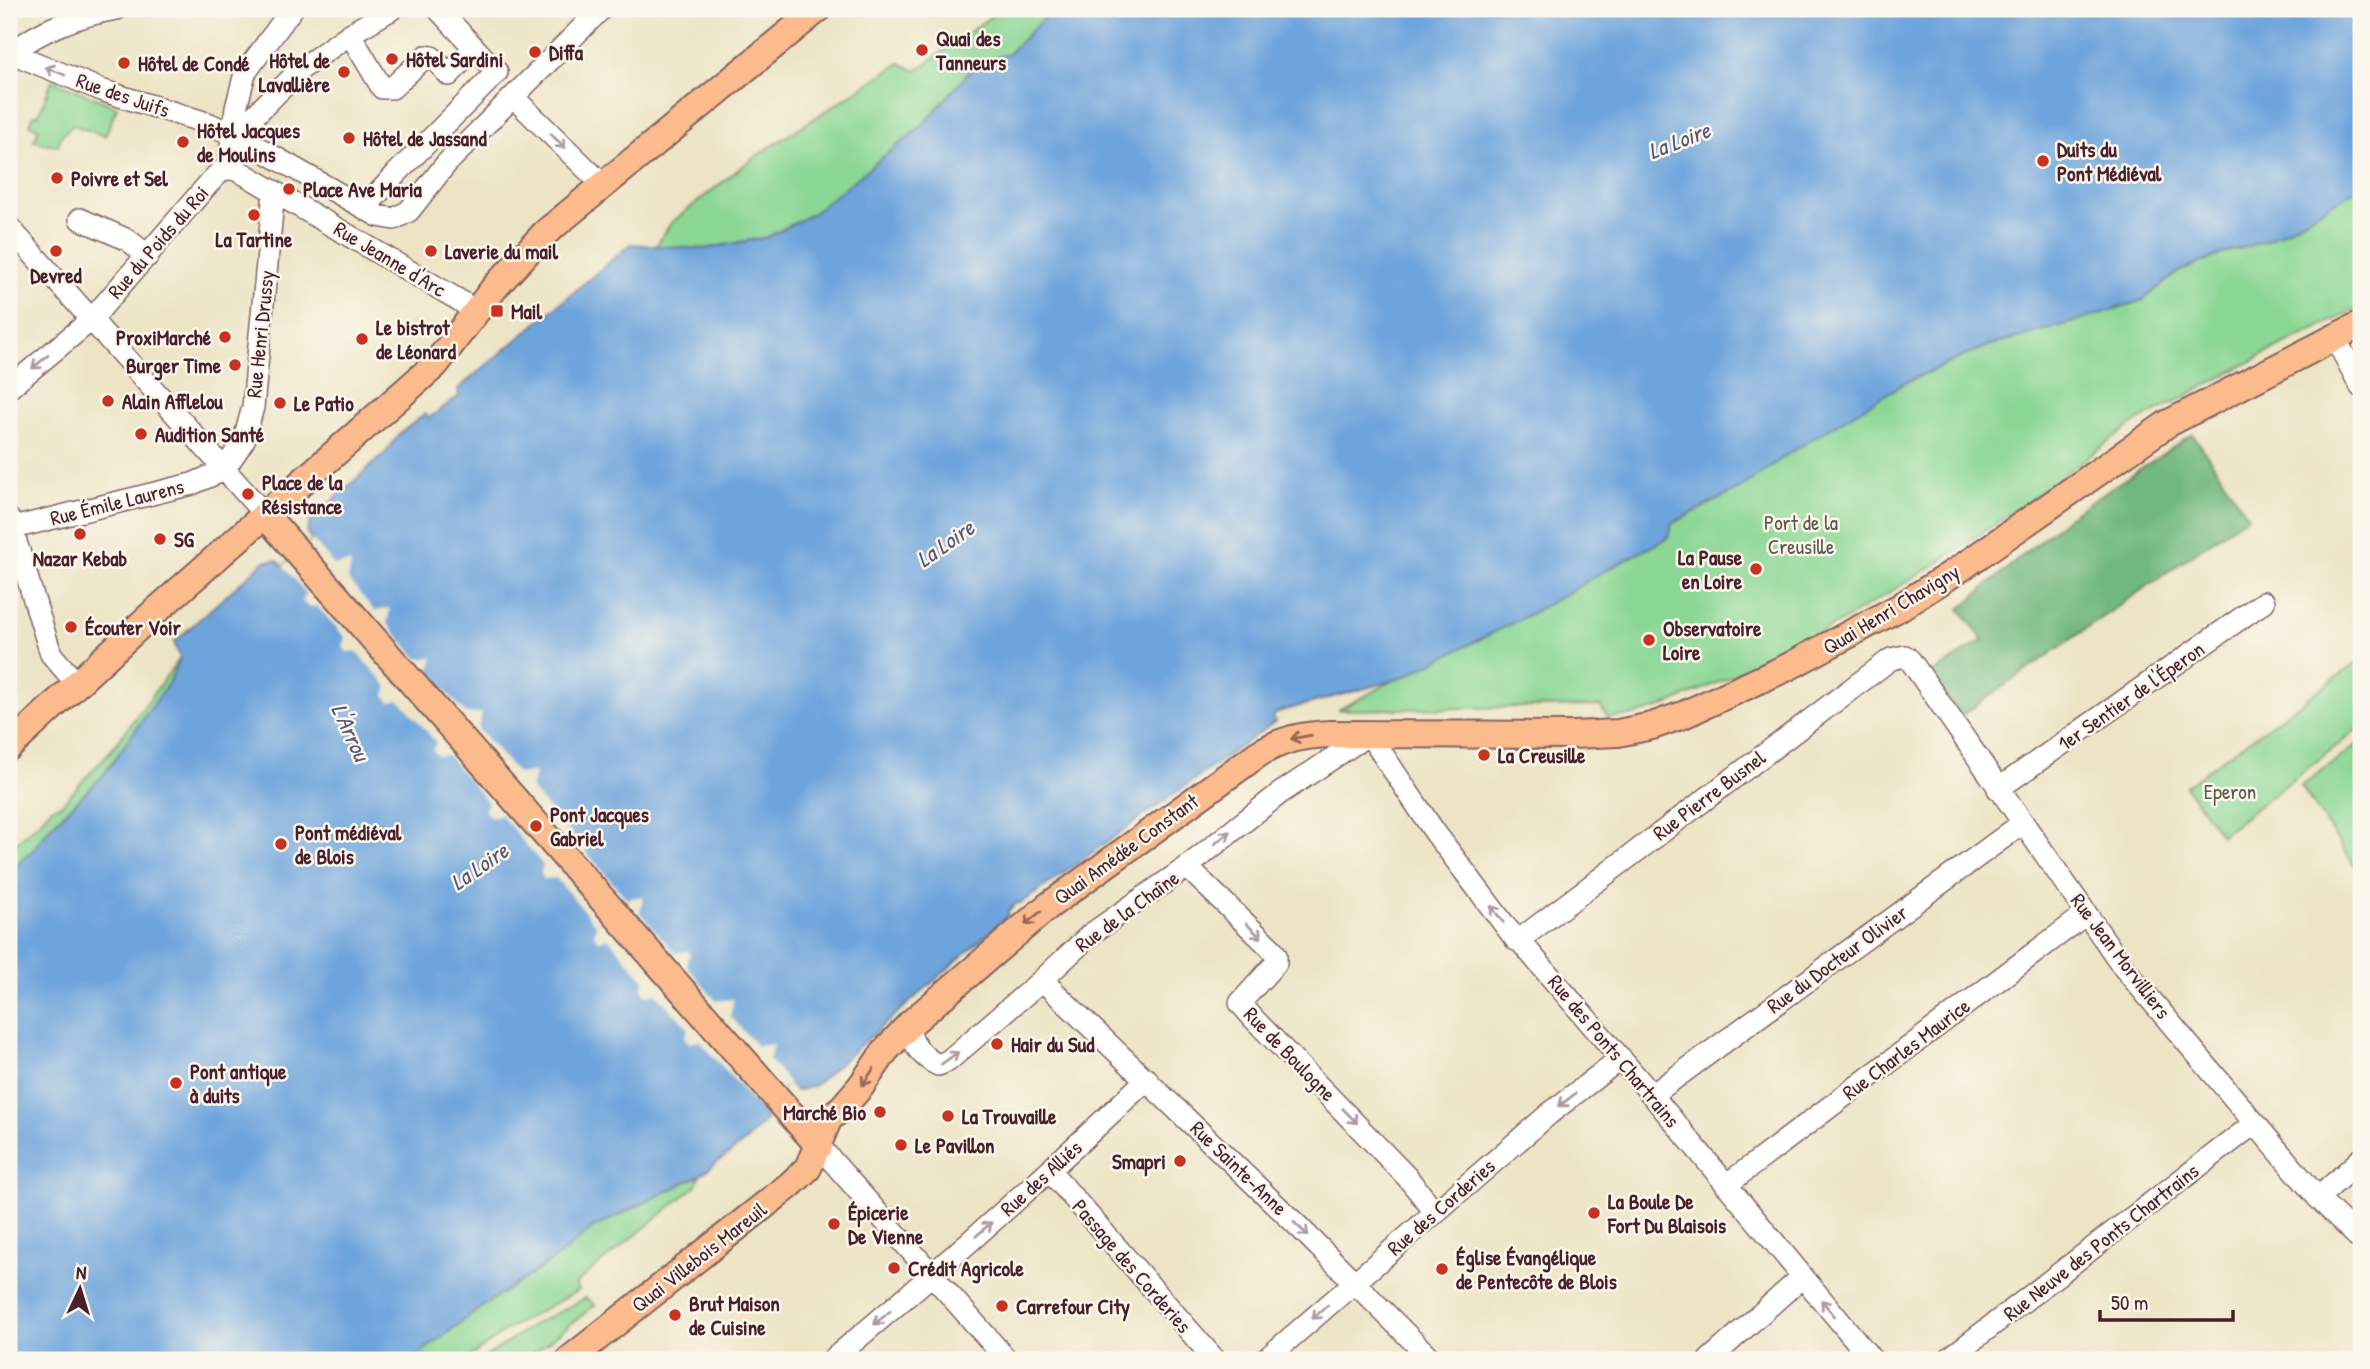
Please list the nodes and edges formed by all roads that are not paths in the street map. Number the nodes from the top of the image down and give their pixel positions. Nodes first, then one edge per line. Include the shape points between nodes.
1 (117, 9) edge
2 (292, 9) edge
3 (391, 9) edge
4 (438, 9) edge
5 (601, 9) edge
6 (818, 9) edge
7 (350, 34) junction
8 (474, 48) junction
9 (12, 51) edge
10 (513, 97) junction
11 (234, 135) junction
12 (228, 168) junction
13 (603, 185) junction
14 (274, 191) junction
15 (367, 210) junction
16 (80, 219) dead end
17 (9, 227) edge
18 (148, 256) junction
19 (476, 313) junction
20 (91, 320) junction
21 (2361, 324) edge
22 (2335, 338) junction
23 (2361, 387) edge
24 (9, 388) edge
25 (224, 470) junction
26 (265, 515) junction
27 (10, 525) edge
28 (2264, 602) dead end
29 (1902, 656) joint
30 (76, 683) junction
31 (1369, 734) junction
32 (9, 747) edge
33 (1998, 789) junction
34 (2022, 823) junction
35 (1187, 867) junction
36 (2086, 914) junction
37 (1519, 940) junction
38 (1042, 981) junction
39 (911, 1024) junction
40 (1621, 1058) junction
41 (1147, 1079) junction
42 (1652, 1095) junction
43 (2255, 1123) junction
44 (819, 1146) junction
45 (2361, 1159) edge
46 (1050, 1171) junction
47 (1727, 1185) junction
48 (2318, 1198) junction
49 (1436, 1213) junction
50 (2361, 1240) edge
51 (933, 1275) junction
52 (1802, 1277) junction
53 (1354, 1281) junction
54 (569, 1360) edge
55 (832, 1360) edge
56 (1007, 1360) edge
57 (1215, 1360) edge
58 (1265, 1360) edge
59 (1432, 1360) edge
60 (1709, 1360) edge
61 (1872, 1360) edge
62 (1947, 1360) edge

1 - 9 street via 53,28
2 - 11 street via 245,73
3 - 7 street
4 - 8 street
5 - 10 street
6 - 13 main road
7 - 8 street via 382,88 392,88 428,56 449,75
7 - 11 street via 285,83
8 - 15 street via 498,72 396,174
11 -> 9 street, Rue des Juifs via 104,91
10 -> 13 street
10 - 15 street, Rue des Juifs via 446,164 409,211 386,219
11 - 12 street
11 - 15 street, Rue des Juifs
12 - 14 street, Rue Jeanne d'Arc
12 - 18 street, Rue du Poids du Roi via 210,182
13 - 19 main road via 522,256
14 - 19 street, Rue Jeanne d'Arc
14 - 25 street, Rue Henri Drussy via 253,407 244,440
16 - 18 street via 128,240
17 - 20 street
18 - 20 street, Rue du Poids du Roi
19 - 26 main road via 435,365
20 -> 24 street, Rue du Poids du Roi
20 - 25 street
21 - 22 main road, Quai Henri Chavigny
22 - 23 street
22 - 31 main road, Quai Henri Chavigny via 2167,424 1900,607 1788,667 1683,715 1618,733
25 - 26 street
25 - 27 street, Rue Émile Laurens via 192,484
26 - 30 main road
26 - 44 main road
27 - 30 street via 51,654
28 - 33 street, 1er Sentier de l'Éperon
29 - 33 street, Rue Jean Morvilliers via 1910,660
29 - 37 street, Rue Pierre Busnel via 1891,659
30 - 32 main road
35 -> 31 street, Rue de la Chaîne via 1279,794
37 -> 31 street, Rue des Ponts Chartrains via 1434,831
31 -> 39 main road, Quai Amédée Constant via 1307,735 1277,742 1258,754 1047,907
33 - 34 street, Rue Jean Morvilliers
34 - 36 street, Rue Jean Morvilliers
34 - 42 street, Rue du Docteur Olivier
35 - 38 street, Rue de la Chaîne via 1091,934
35 -> 49 street, Rue de Boulogne via 1276,955 1276,963 1240,1003
36 - 43 street, Rue Jean Morvilliers via 2124,968
36 - 47 street, Rue Charles Maurice
37 - 40 street, Rue des Ponts Chartrains
39 -> 38 street, Rue de la Chaîne via 913,1041 938,1065
38 - 41 street, Rue Sainte-Anne
39 -> 44 main road, Quai Amédée Constant via 829,1118
40 - 42 street, Rue des Ponts Chartrains
40 -> 49 street, Rue des Corderies
41 - 46 street, Rue des Alliés
41 -> 53 street, Rue Sainte-Anne
42 - 47 street, Rue des Ponts Chartrains
43 - 48 street, Rue Jean Morvilliers
43 - 62 street, Rue Neuve des Ponts Chartrains
44 - 51 street
44 - 54 main road, Quai Villebois Mareuil via 808,1168 790,1185
45 - 48 street
51 -> 46 street, Rue des Alliés
46 - 57 street, Passage des Corderies
47 - 52 street, Rue des Ponts Chartrains
48 - 50 street, Rue Jean Morvilliers
49 - 53 street, Rue des Corderies
51 -> 55 street, Rue des Alliés
51 - 56 street
52 - 60 street
61 -> 52 street, Rue des Ponts Chartrains
53 -> 58 street, Rue des Corderies
53 - 59 street, Rue Sainte-Anne

